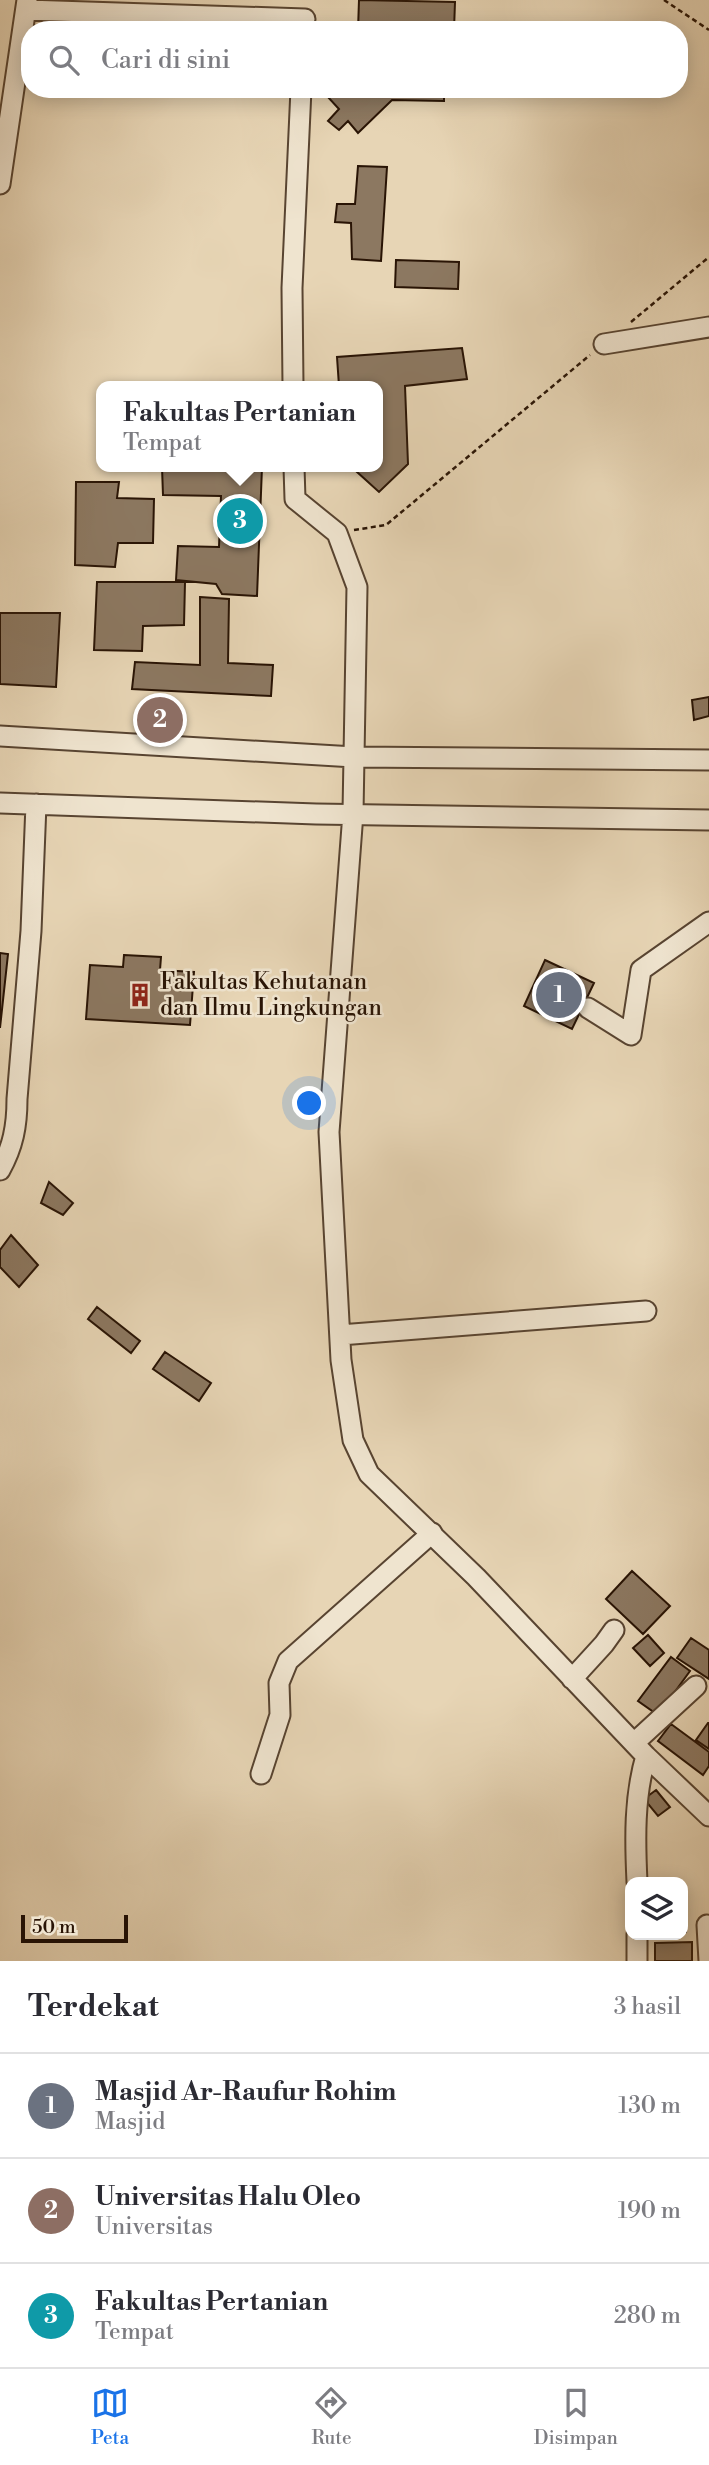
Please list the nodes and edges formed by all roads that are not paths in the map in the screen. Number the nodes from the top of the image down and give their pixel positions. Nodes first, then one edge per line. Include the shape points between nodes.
1 (27, 5) edge
2 (305, 16) edge
3 (21, 45) edge
4 (302, 98) edge
5 (0, 184) edge
6 (709, 327) edge
7 (604, 344) road end
8 (293, 381) edge
9 (295, 472) edge
10 (0, 736) edge
11 (354, 757) junction
12 (709, 760) edge
13 (0, 803) edge
14 (36, 804) junction
15 (353, 813) junction
16 (709, 820) edge
17 (709, 922) edge
18 (588, 1008) dead end
19 (0, 1170) edge
20 (646, 1311) dead end
21 (340, 1335) junction
22 (432, 1533) junction
23 (614, 1630) dead end
24 (572, 1679) junction
25 (696, 1686) dead end
26 (640, 1750) junction
27 (261, 1774) dead end
28 (709, 1816) edge
29 (637, 1877) edge
30 (707, 1925) dead end
31 (637, 1940) edge
32 (637, 1961) edge
33 (709, 1961) edge

1 - 2 street
3 - 5 street
4 - 8 street via 292,288
6 - 7 street
9 - 11 street via 295,499 337,533 357,587
10 - 11 street
11 - 12 street
11 - 15 street
13 - 14 street
14 - 15 street
14 - 19 street via 32,931 17,1125
15 - 16 street
15 - 21 street via 329,1132
17 - 18 street via 641,970 631,1035
20 - 21 street
21 - 22 street via 353,1440 369,1474
22 - 24 street
22 - 27 street via 288,1661 279,1682 280,1715
23 - 24 street
24 - 26 street
25 - 26 street
26 - 28 street
26 - 29 street
30 - 33 street
31 - 32 street

